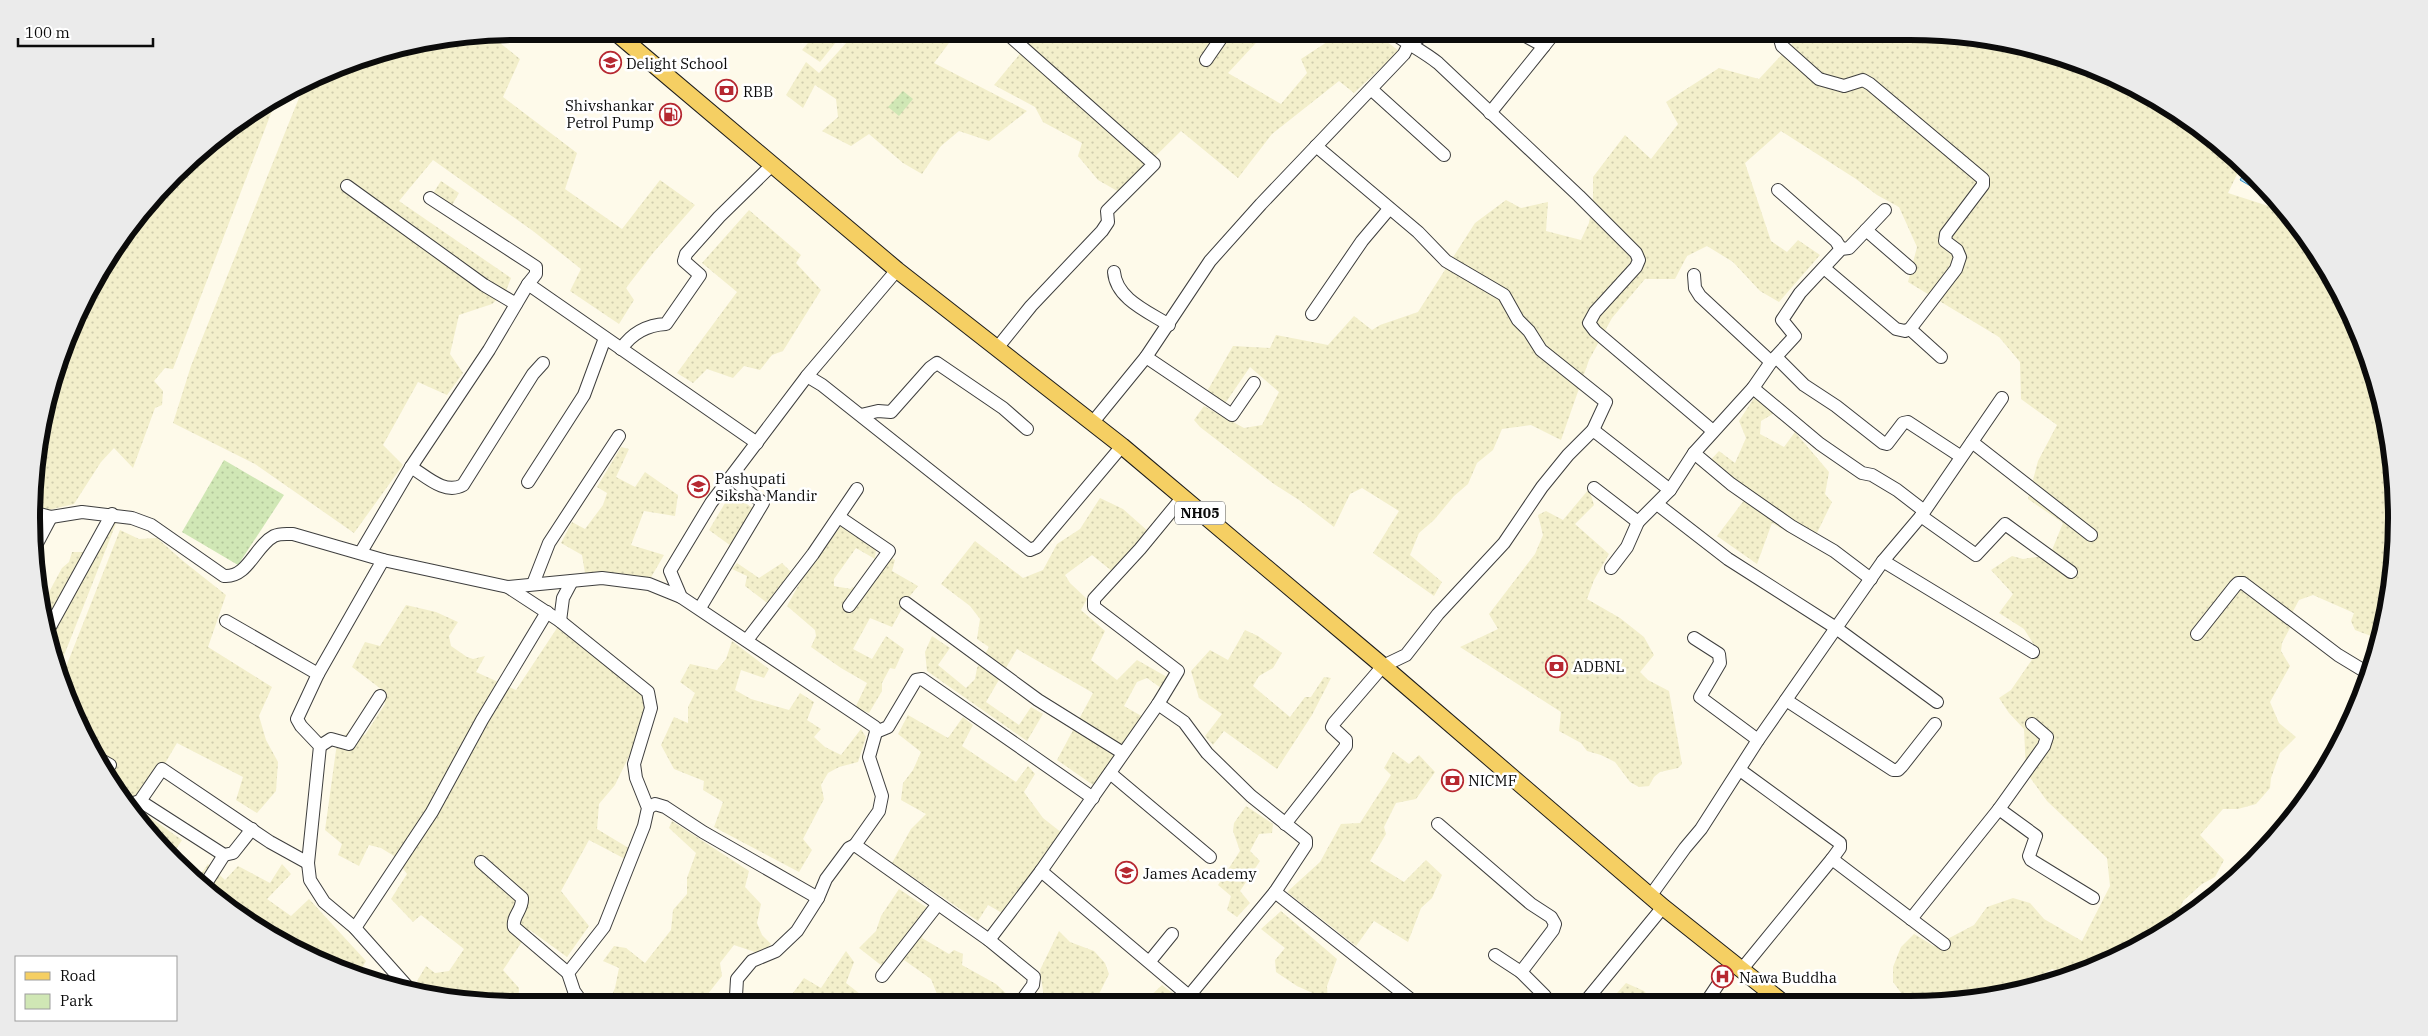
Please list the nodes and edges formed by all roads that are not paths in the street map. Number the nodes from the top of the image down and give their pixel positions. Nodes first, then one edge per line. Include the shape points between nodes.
1 (625, 40) edge
2 (1014, 40) edge
3 (1220, 40) edge
4 (1402, 40) edge
5 (1415, 40) edge
6 (1533, 40) edge
7 (1549, 40) edge
8 (1780, 40) edge
9 (1408, 44) junction
10 (1544, 46) junction
11 (1206, 60) dead end
12 (1370, 89) junction
13 (1490, 113) junction
14 (1316, 146) junction
15 (1444, 155) dead end
16 (773, 164) junction
17 (347, 186) dead end
18 (1778, 190) dead end
19 (430, 198) dead end
20 (1389, 208) junction
21 (1885, 210) dead end
22 (1866, 230) junction
23 (1841, 248) junction
24 (1824, 268) junction
25 (1910, 268) dead end
26 (898, 270) junction
27 (1114, 272) dead end
28 (1694, 275) dead end
29 (528, 284) junction
30 (516, 304) junction
31 (1312, 314) dead end
32 (1169, 325) junction
33 (1910, 329) junction
34 (605, 338) junction
35 (998, 347) junction
36 (621, 349) junction
37 (1146, 357) junction
38 (1941, 357) dead end
39 (1773, 360) junction
40 (543, 363) dead end
41 (807, 376) junction
42 (1254, 383) dead end
43 (1753, 388) junction
44 (2002, 398) dead end
45 (861, 415) junction
46 (1093, 422) junction
47 (1027, 429) dead end
48 (1593, 430) junction
49 (1713, 431) junction
50 (619, 436) dead end
51 (1972, 442) junction
52 (757, 443) junction
53 (1122, 446) junction
54 (1694, 453) junction
55 (1960, 456) junction
56 (411, 467) junction
57 (731, 478) junction
58 (528, 482) dead end
59 (1594, 488) dead end
60 (857, 489) dead end
61 (1670, 490) junction
62 (1182, 498) junction
63 (1657, 504) junction
64 (1922, 513) junction
65 (40, 514) edge
66 (112, 514) junction
67 (51, 517) junction
68 (839, 517) junction
69 (1638, 522) junction
70 (2091, 535) dead end
71 (41, 537) edge
72 (361, 552) junction
73 (383, 560) junction
74 (1883, 562) junction
75 (1612, 568) dead end
76 (670, 571) junction
77 (2071, 572) dead end
78 (1871, 578) junction
79 (572, 581) junction
80 (533, 584) junction
81 (649, 584) junction
82 (508, 587) junction
83 (682, 597) junction
84 (906, 603) dead end
85 (849, 606) dead end
86 (700, 608) junction
87 (547, 612) junction
88 (226, 621) dead end
89 (560, 621) junction
90 (52, 623) edge
91 (1836, 628) junction
92 (2197, 634) dead end
93 (1694, 638) dead end
94 (747, 640) junction
95 (2033, 652) dead end
96 (1383, 666) junction
97 (2364, 670) edge
98 (318, 674) junction
99 (380, 696) dead end
100 (1786, 700) junction
101 (1937, 702) dead end
102 (1158, 704) junction
103 (1935, 724) dead end
104 (2032, 724) dead end
105 (876, 732) junction
106 (1758, 740) junction
107 (320, 746) junction
108 (1123, 753) junction
109 (1740, 770) junction
110 (1110, 773) junction
111 (1093, 798) junction
112 (140, 801) junction
113 (135, 803) edge
114 (648, 808) junction
115 (1999, 809) junction
116 (1285, 824) junction
117 (1438, 824) dead end
118 (252, 829) junction
119 (855, 846) junction
120 (224, 855) junction
121 (1210, 857) dead end
122 (1832, 859) junction
123 (481, 862) dead end
124 (308, 863) junction
125 (1041, 871) junction
126 (208, 881) edge
127 (1276, 892) junction
128 (1651, 895) junction
129 (818, 898) junction
130 (2093, 898) dead end
131 (938, 904) junction
132 (1663, 907) junction
133 (1911, 919) junction
134 (355, 928) junction
135 (1172, 934) dead end
136 (989, 940) junction
137 (1944, 944) dead end
138 (1495, 955) dead end
139 (1150, 961) junction
140 (1737, 965) junction
141 (1521, 972) junction
142 (568, 973) junction
143 (882, 976) dead end
144 (403, 982) edge
145 (578, 996) edge
146 (736, 996) edge
147 (1025, 996) edge
148 (1406, 996) edge
149 (1545, 996) edge
150 (1590, 996) edge
151 (1711, 996) edge
152 (1775, 996) edge

1 - 16 main road, NH05
2 - 35 street via 1154,164 1107,211 1108,222 1102,231 1031,306
3 - 11 street
4 - 9 street
5 - 9 street
6 - 10 street
7 - 10 street
8 - 33 street via 1782,46 1819,79 1844,86 1863,80 1983,179 1983,185 1946,234 1945,240 1960,257 1956,268
9 - 12 street via 1404,54
9 - 13 street via 1431,57
10 - 13 street
12 - 14 street
12 - 15 street
13 - 49 street via 1636,252 1639,260 1636,266 1589,323
14 - 20 street
14 - 32 street via 1210,261
16 - 26 main road, NH05
16 - 36 street via 686,254 684,261 700,275 666,324 630,336
17 - 30 street via 484,285
18 - 23 street
19 - 29 street via 536,267 536,274
20 - 31 street
20 - 48 street via 1446,261 1504,295 1541,350 1606,402
21 - 22 street
22 - 23 street via 1849,248
22 - 25 street
23 - 24 street
24 - 33 street via 1896,329
24 - 39 street via 1782,320 1795,336
26 - 35 main road, NH05
26 - 41 street
27 - 32 street via 1124,294 1137,306
28 - 39 street via 1695,288 1700,296
29 - 30 street
29 - 34 street
30 - 56 street
32 - 37 street
33 - 38 street
34 - 36 street
34 - 58 street via 584,394
35 - 46 main road, NH05
36 - 52 street
37 - 42 street via 1232,415
37 - 46 street
39 - 43 street
39 - 55 street via 1883,443 1887,444 1903,423 1908,422
40 - 56 street via 463,485 447,489
41 - 45 street
41 - 52 street
43 - 49 street
43 - 64 street via 1820,444 1862,473 1872,475 1897,490
44 - 51 street
45 - 47 street via 891,412 937,363 1003,408
45 - 53 street via 1030,550 1037,546
46 - 53 main road, NH05
48 - 61 street
48 - 96 street via 1542,487 1504,543 1438,614 1406,655
49 - 54 street
50 - 80 street via 549,543
51 - 55 street
51 - 70 street
52 - 57 street
53 - 62 main road, NH05
54 - 61 street
54 - 78 street via 1791,526
55 - 64 street
56 - 72 street
57 - 76 street via 711,503
57 - 86 street via 763,503
59 - 69 street
60 - 68 street
61 - 63 street
62 - 96 main road, NH05
62 - 102 street via 1094,599 1094,607 1178,671
63 - 69 street
63 - 91 street via 1728,559
64 - 74 street
64 - 77 street via 1976,555 2005,524
65 - 67 street
66 - 67 street via 82,512
66 - 72 street via 151,524 224,576 232,577 240,572 273,537 282,534
66 - 90 street
67 - 71 street
68 - 85 street via 889,551
68 - 94 street
69 - 75 street via 1627,547
72 - 73 street
73 - 82 street
73 - 98 street
74 - 78 street
74 - 95 street
76 - 81 street
76 - 83 street
78 - 91 street
79 - 80 street
79 - 81 street via 602,578
79 - 89 street via 563,598
80 - 82 street
81 - 83 street
82 - 87 street
83 - 86 street
84 - 108 street via 1038,700
86 - 94 street
87 - 89 street
87 - 134 street via 482,720 432,812
88 - 98 street
89 - 114 street via 648,692 651,708 634,764
91 - 100 street
91 - 101 street
92 - 97 street via 2234,586 2243,583
93 - 106 street via 1719,654 1720,663 1700,697
94 - 105 street via 875,727
96 - 116 street via 1334,723 1332,727 1346,740 1346,746
96 - 128 main road, NH05
98 - 107 street via 297,719
99 - 107 street via 349,744 331,739
100 - 103 street via 1893,770 1902,766
100 - 106 street
102 - 108 street
102 - 116 street via 1184,722 1207,754
104 - 115 street via 2048,740
105 - 111 street via 888,727 916,680 922,679
105 - 119 street via 869,757 882,796 879,811
106 - 109 street
107 - 124 street
108 - 110 street
109 - 122 street via 1840,844
109 - 128 street
110 - 111 street
110 - 121 street
111 - 125 street
112 - 113 street
112 - 118 street via 162,769
112 - 120 street
114 - 129 street via 655,804 666,807
114 - 142 street via 604,927
115 - 130 street via 2036,836 2031,860
115 - 133 street
116 - 127 street via 1306,840 1306,845
117 - 141 street via 1530,904 1551,917 1555,924
118 - 120 street via 233,853
118 - 124 street
119 - 129 street via 849,848 830,873
119 - 131 street
120 - 126 street
122 - 133 street
122 - 140 street
123 - 142 street via 522,898 522,908 515,918 514,927
124 - 134 street via 310,880 324,902
125 - 136 street
125 - 139 street
127 - 139 street via 1188,996
127 - 148 street
128 - 132 main road, NH05
129 - 146 street via 797,931 776,951 752,961 737,979
131 - 136 street
131 - 143 street
132 - 140 main road, NH05
132 - 150 street
133 - 137 street
134 - 144 street
135 - 139 street
136 - 147 street via 1034,977 1033,985
138 - 141 street
140 - 151 street
140 - 152 main road, NH05
141 - 149 street
142 - 145 street

